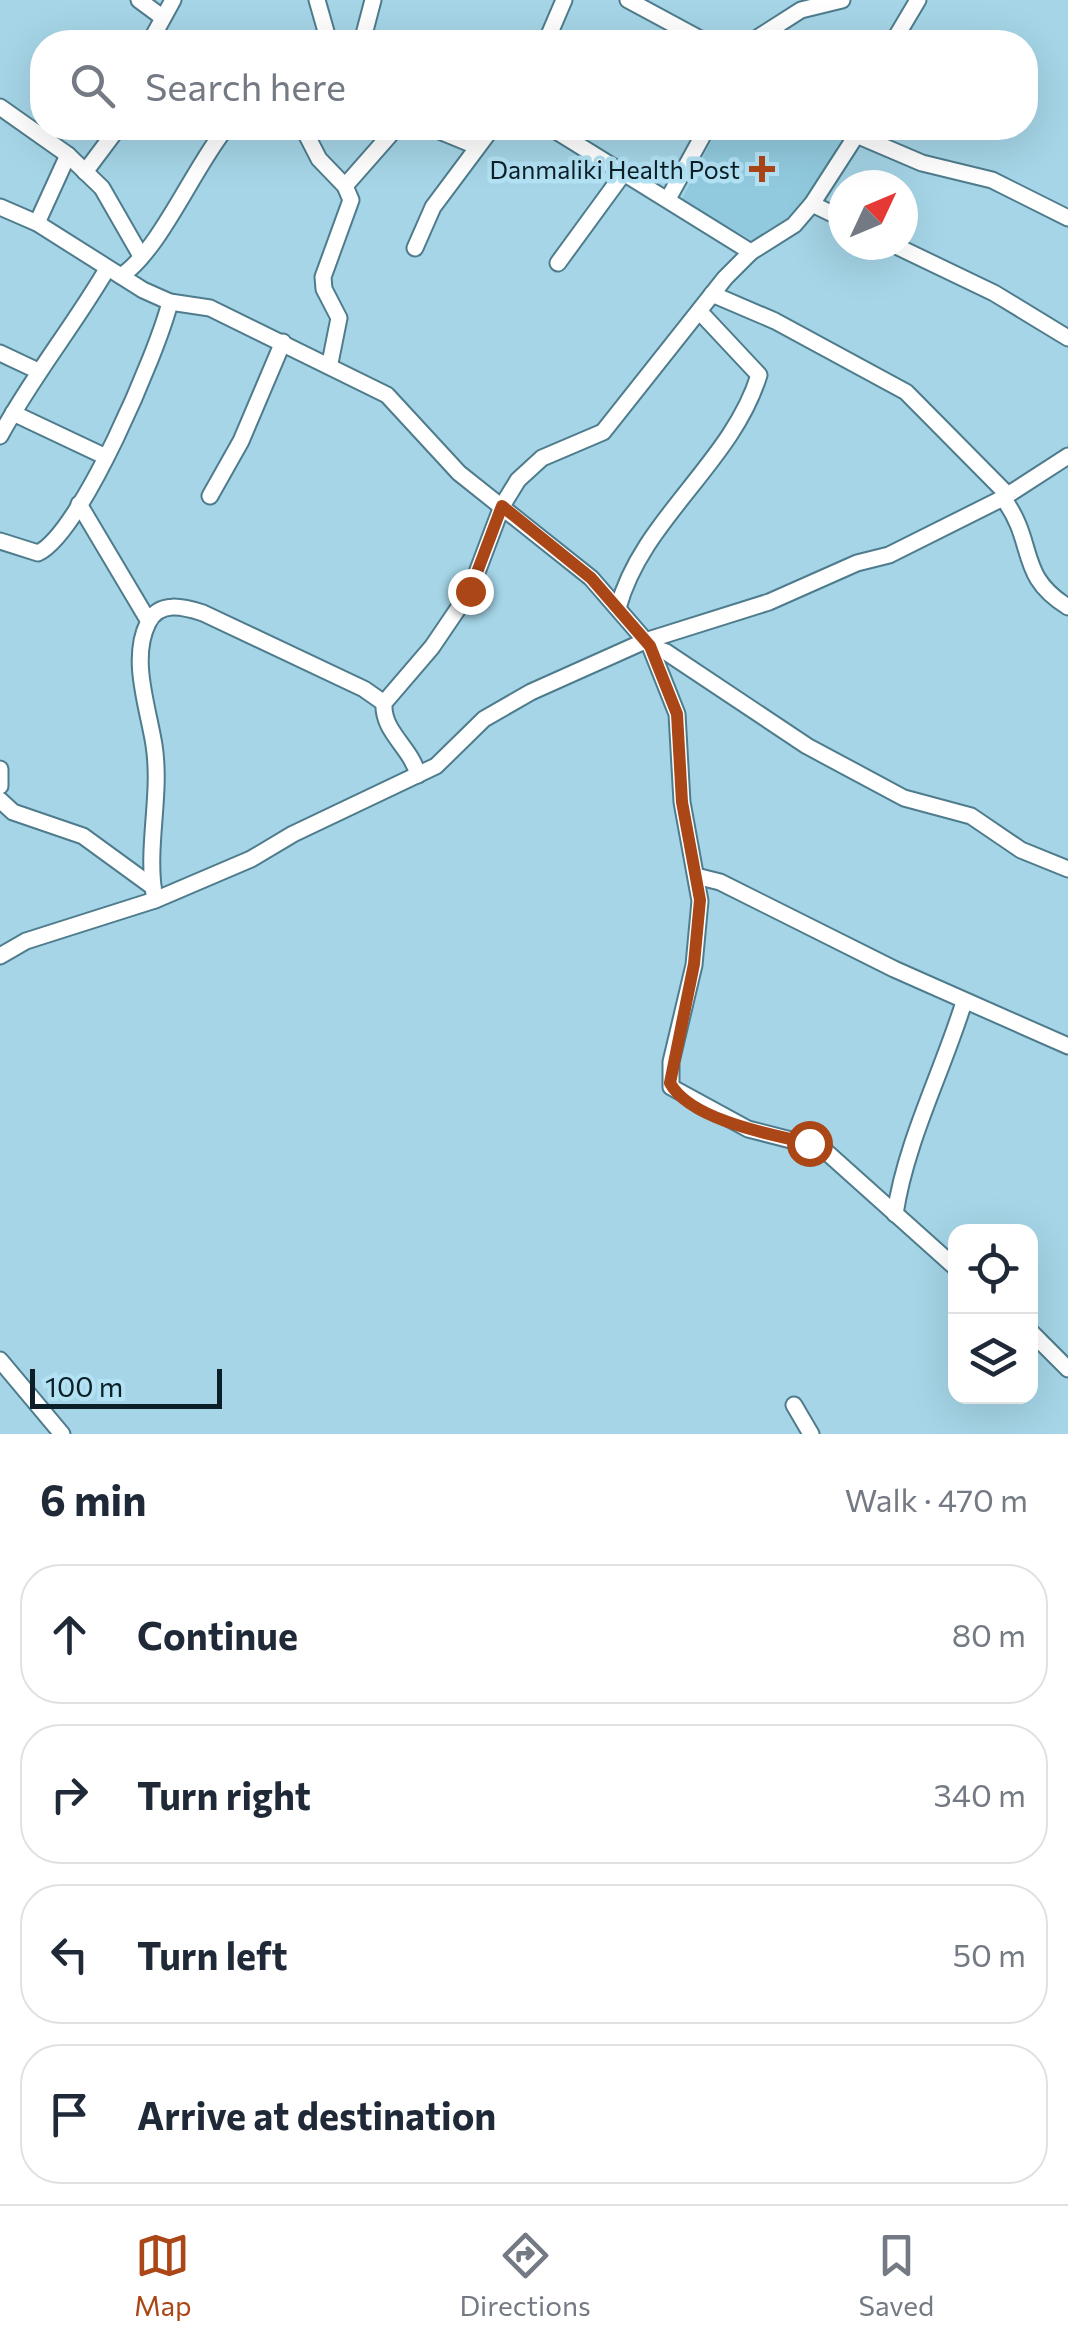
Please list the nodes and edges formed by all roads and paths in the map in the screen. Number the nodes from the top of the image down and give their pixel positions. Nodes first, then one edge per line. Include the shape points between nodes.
1 (139, 0) edge
2 (173, 0) edge
3 (318, 0) edge
4 (373, 0) edge
5 (564, 0) edge
6 (628, 0) edge
7 (842, 0) edge
8 (918, 0) edge
9 (162, 18) junction
10 (156, 30) edge
11 (326, 30) edge
12 (365, 30) edge
13 (551, 30) edge
14 (684, 30) edge
15 (770, 30) edge
16 (900, 30) edge
17 (0, 107) edge
18 (30, 128) edge
19 (47, 140) edge
20 (109, 140) edge
21 (216, 140) edge
22 (309, 140) edge
23 (385, 140) edge
24 (461, 140) edge
25 (481, 140) edge
26 (570, 140) edge
27 (700, 140) edge
28 (854, 140) edge
29 (875, 140) edge
30 (476, 146) junction
31 (68, 155) junction
32 (85, 172) junction
33 (622, 174) junction
34 (344, 186) junction
35 (668, 200) junction
36 (812, 204) junction
37 (0, 208) edge
38 (828, 211) edge
39 (1065, 219) edge
40 (37, 224) junction
41 (414, 248) dead end
42 (751, 252) junction
43 (141, 256) junction
44 (918, 257) edge
45 (558, 263) dead end
46 (114, 272) junction
47 (712, 294) junction
48 (170, 302) junction
49 (700, 312) junction
50 (1068, 338) edge
51 (283, 342) junction
52 (0, 354) edge
53 (330, 363) junction
54 (36, 370) junction
55 (12, 413) junction
56 (0, 436) edge
57 (104, 456) junction
58 (1068, 456) edge
59 (210, 496) dead end
60 (1005, 496) junction
61 (78, 504) junction
62 (502, 506) junction
63 (0, 541) edge
64 (1068, 606) edge
65 (618, 608) junction
66 (148, 620) junction
67 (647, 643) junction
68 (384, 702) junction
69 (0, 768) edge
70 (418, 775) junction
71 (0, 786) edge
72 (0, 800) edge
73 (695, 868) junction
74 (1068, 869) edge
75 (154, 894) junction
76 (0, 956) edge
77 (964, 1002) junction
78 (1068, 1046) edge
79 (896, 1214) junction
80 (948, 1261) edge
81 (1038, 1340) edge
82 (0, 1360) edge
83 (1068, 1369) edge
84 (794, 1405) dead end
85 (62, 1434) edge
86 (811, 1434) edge

1 - 9 street
2 - 9 street
3 - 11 street
4 - 12 street
5 - 13 street
6 - 14 street
7 - 15 street via 801,10
8 - 16 street
9 - 10 street
17 - 18 street
19 - 31 street
20 - 32 street
21 - 43 street
22 - 34 street
23 - 34 street
24 - 30 street
25 - 30 street
26 - 33 street
27 - 35 street
28 - 36 street
29 - 39 street via 922,164 992,180
30 - 41 street via 420,228
31 - 32 street
31 - 40 street
32 - 43 street via 114,203
33 - 35 street
33 - 45 street
34 - 53 street via 352,208 324,277 339,318
35 - 42 street
36 - 38 street
36 - 42 street via 774,241
37 - 40 street
40 - 46 street
42 - 47 street
43 - 46 street
44 - 50 street
46 - 48 street
46 - 54 street
47 - 49 street
47 - 60 street via 906,392
48 - 51 street via 210,308
48 - 57 street via 151,360
49 - 62 street via 603,432 530,467
49 - 65 street via 759,375 718,450 646,544
51 - 53 street
51 - 59 street
52 - 54 street
53 - 62 street via 400,404 459,473
54 - 55 street
55 - 56 street
55 - 57 street
57 - 61 street
58 - 60 street
60 - 64 street via 1025,534 1032,574
60 - 67 street via 889,555
61 - 63 street via 44,551
61 - 66 street
62 - 65 street
62 - 68 street via 470,591
65 - 67 street
66 - 68 street via 169,606 202,613
66 - 75 street via 140,650 156,765
67 - 70 street via 506,704 449,757
67 - 73 street via 677,714 682,802
67 - 74 street via 807,746 904,798 972,816 1021,850
68 - 70 street via 384,720 414,757
69 - 71 street
70 - 75 street via 251,860
72 - 75 street via 13,812 82,836
73 - 77 street
73 - 79 street via 700,900 694,964 671,1062 672,1087 748,1130 822,1148
75 - 76 street
77 - 78 street
77 - 79 street via 911,1143
79 - 80 street
81 - 83 street
82 - 85 street
84 - 86 street

